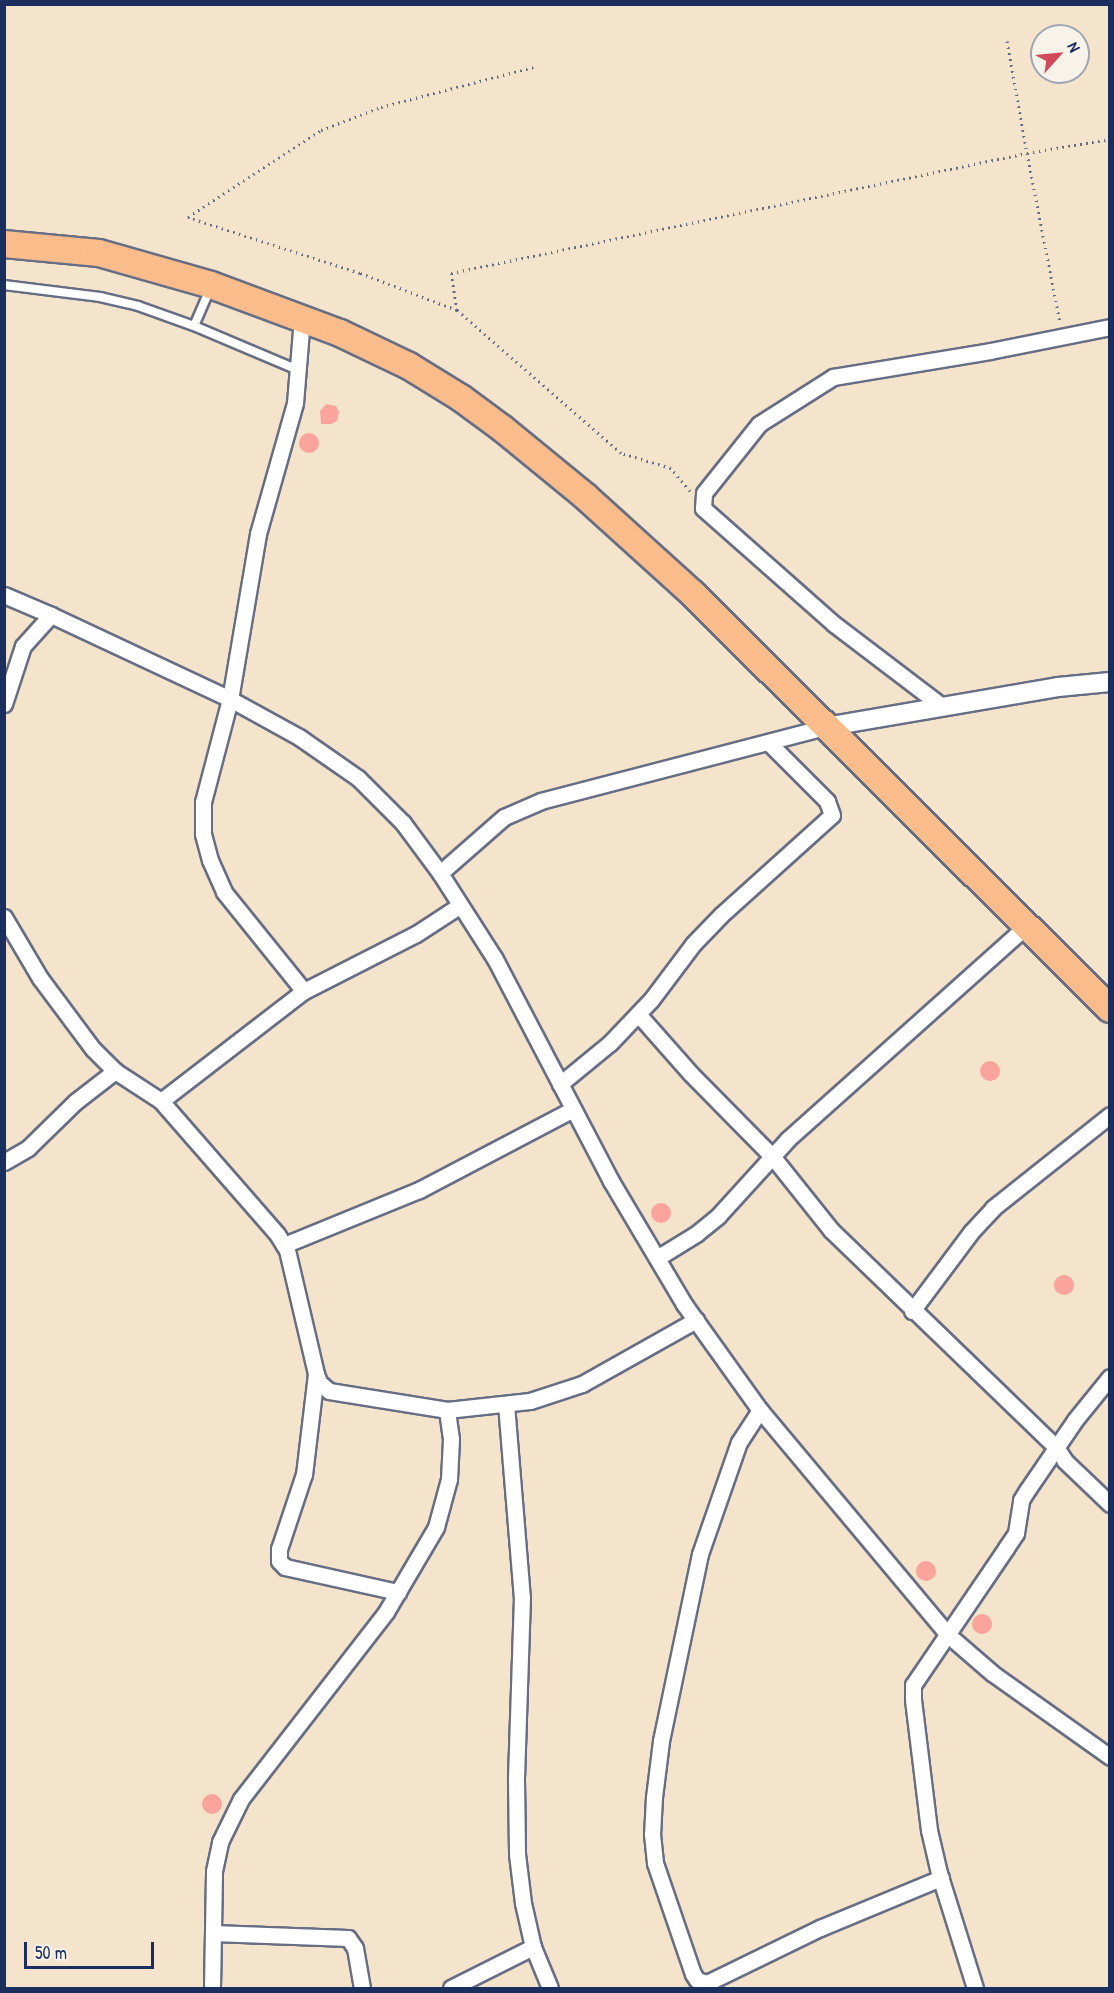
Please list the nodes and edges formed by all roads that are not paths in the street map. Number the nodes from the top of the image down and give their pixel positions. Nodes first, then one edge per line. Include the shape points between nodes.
1 (4, 244) edge
2 (4, 285) edge
3 (212, 285) junction
4 (302, 318) junction
5 (194, 326) junction
6 (1110, 327) edge
7 (296, 369) junction
8 (4, 596) edge
9 (51, 615) junction
10 (1110, 682) edge
11 (230, 699) junction
12 (4, 704) edge
13 (943, 707) junction
14 (825, 727) junction
15 (768, 743) junction
16 (440, 873) junction
17 (459, 906) junction
18 (4, 917) edge
19 (1026, 926) junction
20 (304, 991) junction
21 (1110, 1009) edge
22 (638, 1014) junction
23 (115, 1071) junction
24 (560, 1084) junction
25 (160, 1101) junction
26 (573, 1109) junction
27 (1110, 1115) edge
28 (771, 1156) junction
29 (4, 1162) edge
30 (284, 1245) junction
31 (657, 1258) junction
32 (912, 1311) junction
33 (696, 1320) junction
34 (316, 1374) junction
35 (1110, 1377) edge
36 (506, 1404) junction
37 (447, 1410) junction
38 (760, 1410) junction
39 (1056, 1447) junction
40 (1110, 1504) edge
41 (398, 1592) junction
42 (947, 1634) junction
43 (1109, 1754) edge
44 (941, 1878) junction
45 (213, 1934) junction
46 (533, 1947) junction
47 (702, 1986) edge
48 (212, 1989) edge
49 (362, 1989) edge
50 (451, 1989) edge
51 (550, 1989) edge
52 (975, 1989) edge

1 - 3 highway via 99,253
2 - 5 lane via 100,297
3 - 4 highway
3 - 5 lane
4 - 7 street
4 - 14 highway via 409,366 503,429 586,497 693,594
5 - 7 lane
6 - 13 street via 833,376 759,424 704,493 703,508 834,624
7 - 11 street via 295,403 258,534
8 - 9 street
9 - 11 street
9 - 12 street via 23,646
10 - 13 street
11 - 16 street via 299,737 358,778 404,823
11 - 20 street via 205,792 203,834 225,892
13 - 14 street
14 - 15 street
14 - 19 highway
15 - 16 street via 541,801 504,817
15 - 22 street via 827,801 832,815 721,915
16 - 17 street
17 - 20 street via 416,934
17 - 24 street via 495,959
18 - 23 street via 40,978 93,1049
19 - 21 highway
19 - 28 street
20 - 25 street
22 - 24 street
22 - 28 street
23 - 25 street
23 - 29 street via 75,1102 28,1148
24 - 26 street
25 - 30 street via 265,1218
26 - 30 street via 419,1190
26 - 31 street
27 - 32 street via 993,1209
28 - 31 street via 718,1216
28 - 32 street via 831,1230
30 - 34 street
31 - 33 street
32 - 39 street
33 - 36 street via 568,1391
33 - 38 street
34 - 37 street via 329,1391
34 - 41 street via 304,1474 279,1549 279,1561 285,1567
35 - 39 street
36 - 37 street
36 - 46 street via 522,1597 517,1854
37 - 41 street via 451,1439 449,1479 443,1502 436,1527
38 - 42 street
38 - 47 street via 739,1442 700,1554 654,1797 654,1863 693,1974
39 - 40 street via 1065,1461
39 - 42 street via 1021,1500 1019,1522 1011,1540
41 - 45 street via 241,1799 214,1871
42 - 43 street via 992,1673
42 - 44 street via 916,1680 913,1691 929,1830
44 - 47 street via 852,1914
44 - 52 street
45 - 48 street
45 - 49 street via 348,1938 355,1948
46 - 50 street
46 - 51 street

